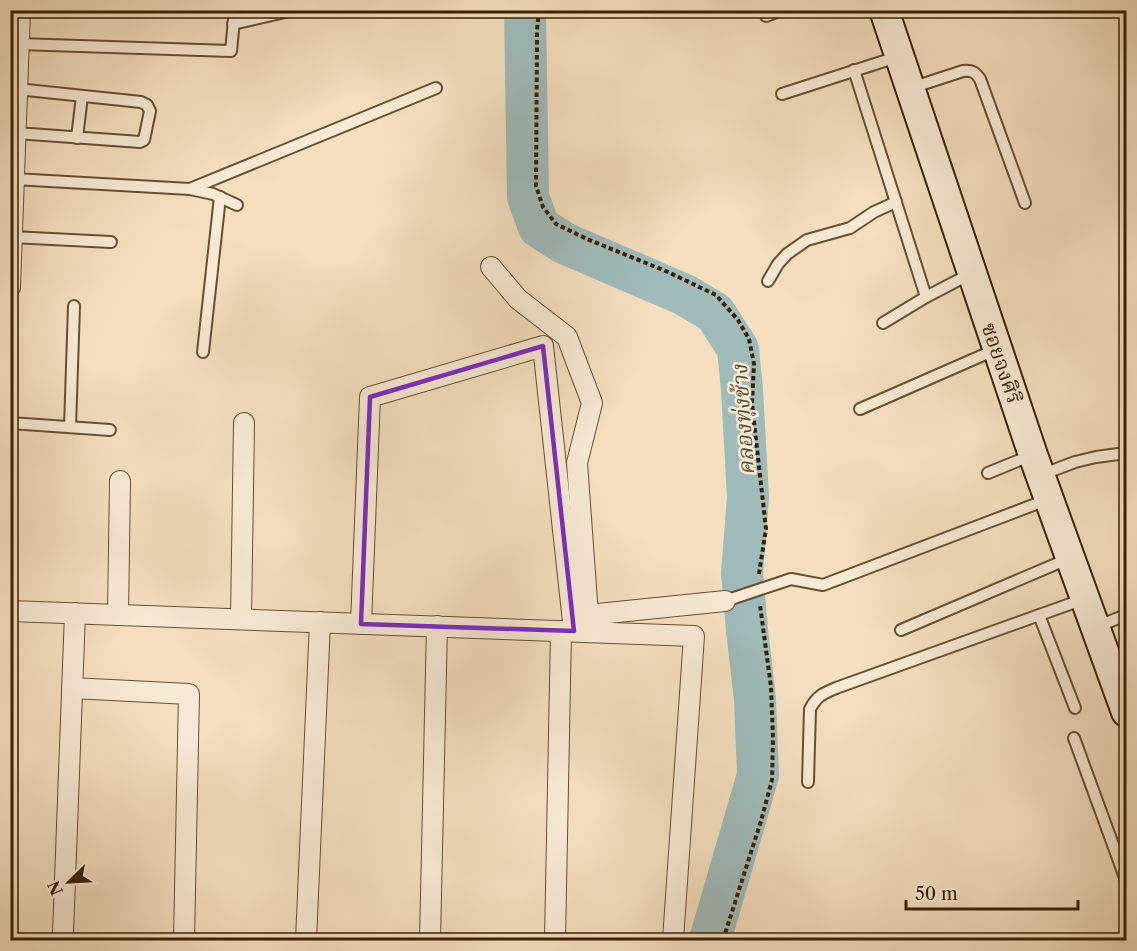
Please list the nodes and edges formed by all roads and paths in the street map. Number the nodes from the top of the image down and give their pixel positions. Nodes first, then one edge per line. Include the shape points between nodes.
1 (20, 10) edge
2 (234, 10) edge
3 (294, 10) edge
4 (539, 10) edge
5 (782, 10) edge
6 (885, 10) edge
7 (766, 16) dead end
8 (233, 24) junction
9 (19, 44) junction
10 (900, 56) junction
11 (854, 70) junction
12 (436, 88) dead end
13 (910, 88) junction
14 (17, 89) junction
15 (782, 94) dead end
16 (82, 96) junction
17 (16, 133) junction
18 (77, 138) junction
19 (14, 179) junction
20 (190, 189) junction
21 (220, 197) junction
22 (896, 202) junction
23 (1025, 203) dead end
24 (237, 205) dead end
25 (12, 237) junction
26 (111, 242) dead end
27 (492, 267) dead end
28 (971, 273) junction
29 (768, 281) dead end
30 (10, 287) edge
31 (926, 297) junction
32 (74, 306) dead end
33 (883, 323) dead end
34 (997, 349) junction
35 (203, 352) dead end
36 (861, 409) dead end
37 (10, 423) edge
38 (244, 423) dead end
39 (70, 427) junction
40 (110, 430) dead end
41 (1126, 453) edge
42 (988, 473) dead end
43 (1041, 476) junction
44 (120, 481) dead end
45 (1070, 557) junction
46 (758, 583) dead end
47 (1084, 598) junction
48 (724, 601) joint
49 (760, 603) dead end
50 (10, 611) edge
51 (75, 614) junction
52 (118, 615) junction
53 (1039, 615) junction
54 (1126, 615) edge
55 (241, 619) junction
56 (320, 622) junction
57 (361, 624) junction
58 (437, 626) junction
59 (1095, 628) junction
60 (901, 630) dead end
61 (568, 631) junction
62 (72, 688) junction
63 (1075, 708) dead end
64 (1126, 712) edge
65 (1074, 738) dead end
66 (808, 782) dead end
67 (1125, 875) edge
68 (63, 933) dead end
69 (184, 940) edge
70 (306, 940) edge
71 (430, 940) edge
72 (555, 940) edge
73 (673, 940) edge
74 (723, 940) edge

1 - 9 street
2 - 8 lane
3 - 8 lane
4 - 46 path via 536,186 543,207 556,224 716,295 749,339 766,529
5 - 7 lane
6 - 10 street, ซอยจงศิริ
8 - 9 lane via 231,51
9 - 14 street
10 - 11 lane
10 - 13 street, ซอยจงศิริ
11 - 15 lane
11 - 22 lane
12 - 20 lane
13 - 23 lane via 963,71 976,72
13 - 28 street, ซอยจงศิริ
14 - 16 lane
14 - 17 street
16 - 18 lane
16 - 18 lane via 141,102 150,111 144,140 140,142
17 - 18 lane
17 - 19 street
19 - 20 lane
19 - 25 street
20 - 21 lane
21 - 24 lane
21 - 35 lane
22 - 29 lane via 850,228 800,244 778,264
22 - 31 lane
25 - 26 lane
25 - 30 street
27 - 48 street via 518,299 567,337 592,403 577,464 588,615
28 - 31 lane
28 - 34 street, ซอยจงศิริ
31 - 33 lane
32 - 39 lane
34 - 36 lane
34 - 43 street, ซอยจงศิริ
37 - 39 lane
38 - 55 street
39 - 40 lane
41 - 43 lane via 1074,462
42 - 43 lane
43 - 45 street, ซอยจงศิริ
43 - 48 lane via 823,585 791,579
44 - 52 street
45 - 47 street, ซอยจงศิริ
45 - 60 lane
47 - 53 lane
47 - 59 street, ซอยจงศิริ
49 - 74 path via 771,687 772,780
50 - 51 street
51 - 52 street
51 - 62 street
52 - 55 street
53 - 63 lane
53 - 66 lane via 821,694 810,710
54 - 59 lane
55 - 56 street
56 - 57 street
56 - 70 street
57 - 58 street
57 - 61 street via 370,397 543,346
58 - 61 street
58 - 71 street
59 - 64 street, ซอยจงศิริ
61 - 72 street
61 - 73 street via 694,636
62 - 68 street
62 - 69 street via 189,694
65 - 67 lane

